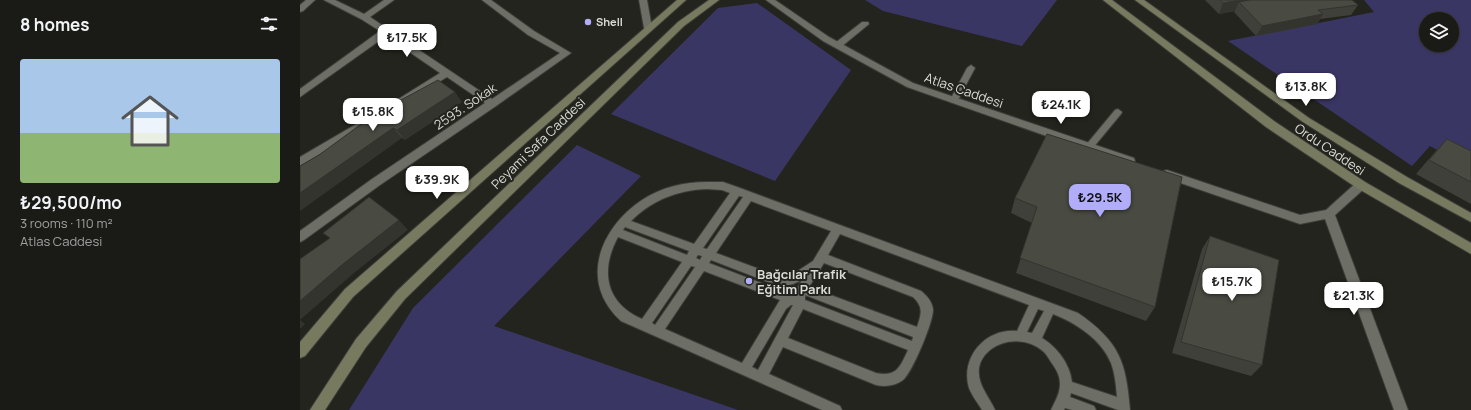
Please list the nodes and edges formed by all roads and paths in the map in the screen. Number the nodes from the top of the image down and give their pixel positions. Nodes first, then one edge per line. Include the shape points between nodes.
1 (311, 0) edge
2 (328, 0) edge
3 (390, 0) edge
4 (486, 0) edge
5 (643, 0) edge
6 (682, 0) edge
7 (715, 0) edge
8 (770, 0) edge
9 (1107, 0) edge
10 (1139, 0) edge
11 (300, 9) edge
12 (364, 17) junction
13 (865, 24) dead end
14 (648, 28) junction
15 (386, 31) junction
16 (838, 45) junction
17 (971, 68) dead end
18 (447, 73) junction
19 (300, 94) edge
20 (954, 100) junction
21 (493, 104) junction
22 (1118, 112) dead end
23 (1089, 147) junction
24 (300, 162) edge
25 (1142, 165) edge
26 (1157, 170) edge
27 (1361, 185) junction
28 (737, 191) junction
29 (749, 196) junction
30 (1329, 214) junction
31 (1471, 218) edge
32 (624, 222) junction
33 (838, 229) junction
34 (616, 232) junction
35 (300, 237) edge
36 (1471, 249) edge
37 (696, 250) junction
38 (709, 254) junction
39 (689, 260) junction
40 (819, 261) junction
41 (702, 265) junction
42 (798, 297) junction
43 (1035, 303) junction
44 (1050, 309) junction
45 (644, 325) junction
46 (657, 331) junction
47 (920, 334) junction
48 (1020, 336) junction
49 (780, 340) junction
50 (1035, 340) junction
51 (914, 347) junction
52 (300, 352) edge
53 (744, 370) junction
54 (761, 377) junction
55 (1066, 386) junction
56 (1060, 406) edge
57 (1124, 408) edge
58 (317, 410) edge
59 (836, 410) edge
60 (989, 410) edge
61 (1090, 410) edge
62 (1401, 410) edge

1 - 11 street
2 - 12 street
3 - 12 street
4 - 21 street, 2593. Sokak via 531,33 566,53
5 - 14 lane
6 - 14 main road, Peyami Safa Caddesi
7 - 58 main road, Peyami Safa Caddesi via 682,24 401,295 361,343
8 - 16 street, Atlas Caddesi
9 - 27 main road, Ordu Caddesi via 1270,124
10 - 31 main road, Ordu Caddesi via 1306,120 1403,180
12 - 15 street
13 - 16 lane
14 - 52 main road, Peyami Safa Caddesi via 349,293
15 - 18 street
15 - 19 street
16 - 20 street, Atlas Caddesi via 910,86
17 - 20 lane
18 - 21 street
18 - 24 street
20 - 23 street, Atlas Caddesi
21 - 35 street, 2593. Sokak via 376,182
22 - 23 lane
23 - 25 street, Atlas Caddesi
26 - 30 street via 1300,220
27 - 30 street
27 - 36 main road, Ordu Caddesi
28 - 29 lane
28 - 32 lane via 723,186 707,185 675,190 645,204
28 - 37 lane
29 - 33 lane
29 - 38 lane
30 - 62 street
32 - 34 lane
32 - 37 lane
33 - 40 lane
33 - 43 lane
34 - 39 lane
34 - 45 lane via 606,252 603,266 605,287 614,306 624,317
37 - 38 lane
37 - 39 lane
38 - 40 lane via 781,282 794,280
38 - 41 lane
39 - 41 lane
39 - 45 lane
40 - 42 lane
40 - 47 lane via 917,294 927,311
41 - 42 lane
41 - 46 lane
42 - 47 lane
42 - 49 lane
42 - 51 lane
42 - 53 lane via 782,306
43 - 44 lane
43 - 48 lane
44 - 50 lane
44 - 57 lane via 1086,324 1105,343 1120,372
45 - 46 lane
46 - 53 lane
47 - 51 lane
48 - 50 lane
48 - 60 lane via 998,338 989,342 976,358 973,369 974,385 981,401
49 - 51 lane via 884,381 892,380 904,372
49 - 54 lane
50 - 55 lane via 1059,360
53 - 54 lane
54 - 59 lane
55 - 56 lane via 1066,393
55 - 57 lane
56 - 61 lane

